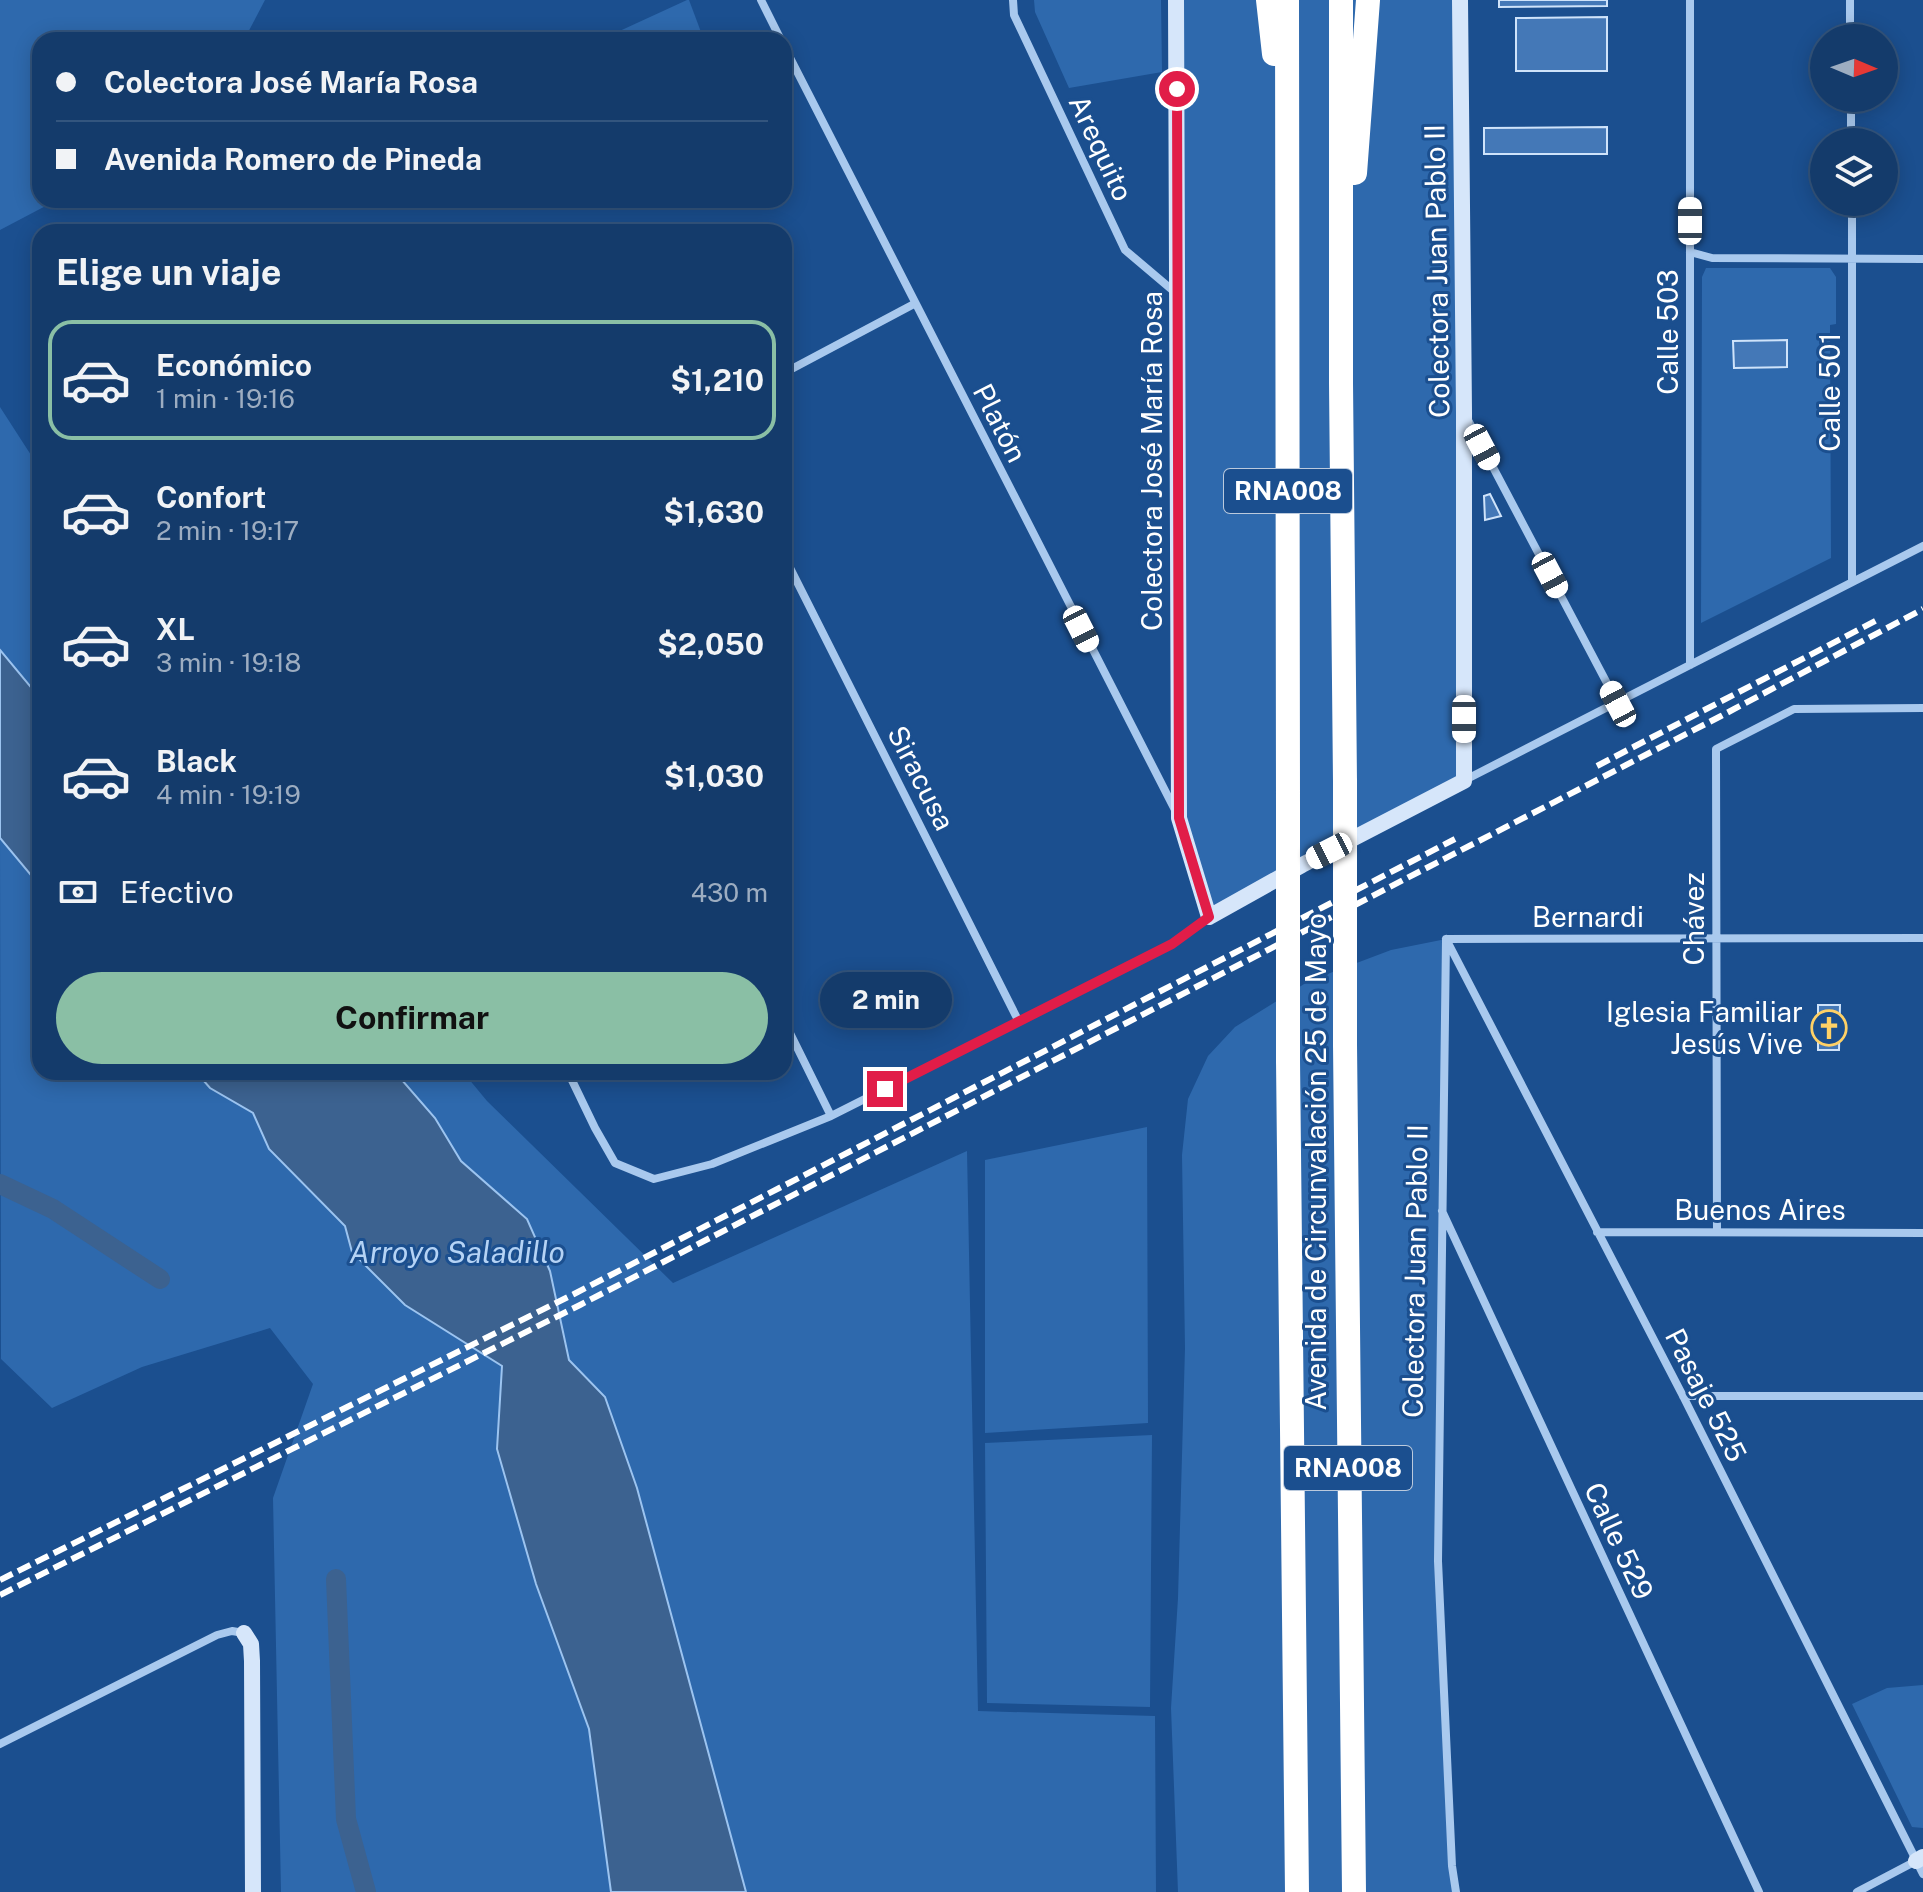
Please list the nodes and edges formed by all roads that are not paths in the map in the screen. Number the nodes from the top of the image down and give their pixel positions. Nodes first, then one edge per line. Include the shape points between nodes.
1 (761, 0) edge
2 (1013, 0) edge
3 (1176, 0) edge
4 (1268, 0) edge
5 (1287, 0) edge
6 (1341, 0) edge
7 (1368, 0) edge
8 (1460, 0) edge
9 (1690, 0) edge
10 (1850, 0) edge
11 (1850, 24) edge
12 (777, 32) edge
13 (792, 62) edge
14 (1287, 176) junction
15 (1852, 216) edge
16 (1690, 252) junction
17 (1852, 258) junction
18 (1923, 259) edge
19 (1178, 296) junction
20 (914, 304) junction
21 (792, 369) edge
22 (1341, 383) junction
23 (1464, 412) junction
24 (1923, 546) edge
25 (792, 572) edge
26 (1852, 581) junction
27 (1690, 665) junction
28 (1618, 704) junction
29 (1923, 708) edge
30 (1464, 781) junction
31 (1179, 818) junction
32 (1209, 917) junction
33 (1923, 938) edge
34 (1446, 939) junction
35 (1716, 939) junction
36 (1018, 1020) junction
37 (792, 1037) edge
38 (572, 1080) edge
39 (831, 1116) junction
40 (1441, 1209) junction
41 (1597, 1232) junction
42 (1717, 1232) junction
43 (1923, 1233) edge
44 (1683, 1396) junction
45 (1923, 1396) edge
46 (244, 1633) joint
47 (0, 1744) edge
48 (1921, 1864) edge
49 (253, 1892) edge
50 (1297, 1892) edge
51 (1354, 1892) edge
52 (1456, 1892) edge
53 (1759, 1892) edge
54 (1857, 1892) edge

1 - 12 street
2 - 19 street, Arequito via 1014,15 1125,250
3 - 19 main road, Colectora José María Rosa
4 - 14 highway
5 - 14 highway, Avenida de Circunvalación 25 de Mayo / RNA008
6 - 22 highway, Avenida de Circunvalación 25 de Mayo / RNA008
7 - 22 highway, RNA008
8 - 23 main road, Colectora Juan Pablo II
9 - 16 street, Calle 503
10 - 11 street
13 - 20 street, Platón
14 - 50 highway, Avenida de Circunvalación 25 de Mayo / RNA008, bridge via 1288,1060
15 - 17 street, Calle 501
16 - 17 street via 1712,258
16 - 27 street, Calle 503
17 - 18 street
17 - 26 street, Calle 501
19 - 31 main road, Colectora José María Rosa
20 - 21 street
20 - 31 street, Platón
22 - 51 highway, Avenida de Circunvalación 25 de Mayo / RNA008, bridge
23 - 28 street
23 - 30 main road, Colectora Juan Pablo II
24 - 26 street
25 - 36 street, Siracusa
26 - 27 street
27 - 28 street
28 - 30 street
29 - 35 street, Chávez via 1794,709 1716,749
30 - 32 main road
31 - 32 main road, Colectora José María Rosa
32 - 36 street via 1172,944
33 - 35 street, Bernardi
34 - 35 street, Bernardi
34 - 40 street, Colectora Juan Pablo II
34 - 41 street, Pasaje 525
35 - 42 street, Chávez
36 - 39 street
37 - 39 street
38 - 39 street via 615,1163 654,1179 712,1164
40 - 52 street, Colectora Juan Pablo II via 1438,1561
40 - 53 street, Calle 529
41 - 42 street, Buenos Aires
41 - 44 street, Pasaje 525
42 - 43 street, Buenos Aires
44 - 45 street
44 - 48 street, Pasaje 525
46 - 47 street via 217,1635
46 - 49 main road via 252,1661
48 - 54 street

